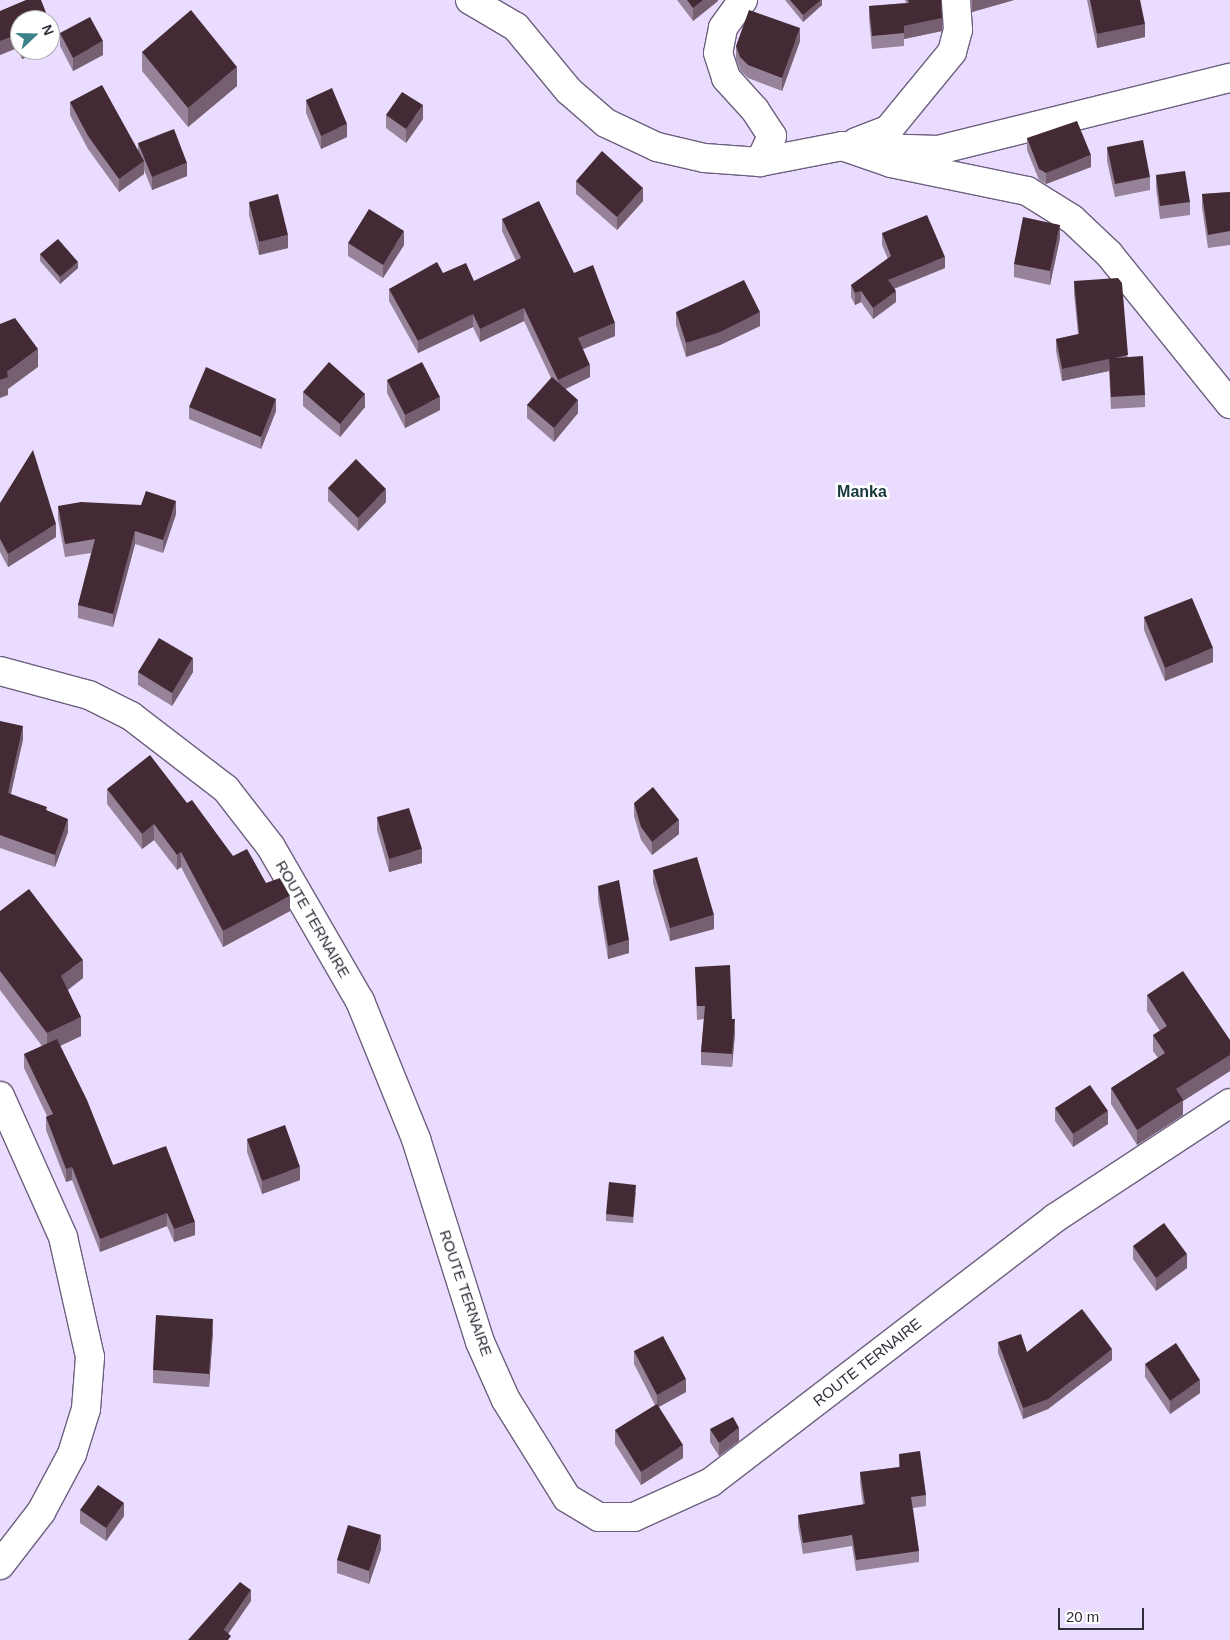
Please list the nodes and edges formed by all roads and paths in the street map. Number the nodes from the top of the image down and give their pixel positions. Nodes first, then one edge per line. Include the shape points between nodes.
1 (470, 0) edge
2 (743, 0) edge
3 (956, 0) edge
4 (1230, 78) edge
5 (842, 146) junction
6 (760, 162) junction
7 (1230, 404) edge
8 (0, 671) edge
9 (0, 1096) edge
10 (1230, 1103) edge
11 (0, 1565) edge

1 - 6 street via 516,27 569,91 606,123 657,147 704,158
2 - 6 street via 724,28 718,53 726,78 755,110 772,136
3 - 5 street via 958,30 952,52 888,130
4 - 5 street via 938,150
5 - 6 street
5 - 7 street via 891,163 1026,191 1072,219 1109,254
8 - 10 street, ROUTE TERNAIRE via 89,695 131,716 226,789 271,847 360,1001 416,1139 480,1342 506,1400 567,1498 599,1517 634,1517 712,1482 1056,1218
9 - 11 street via 63,1237 90,1357 86,1409 72,1454 41,1512

